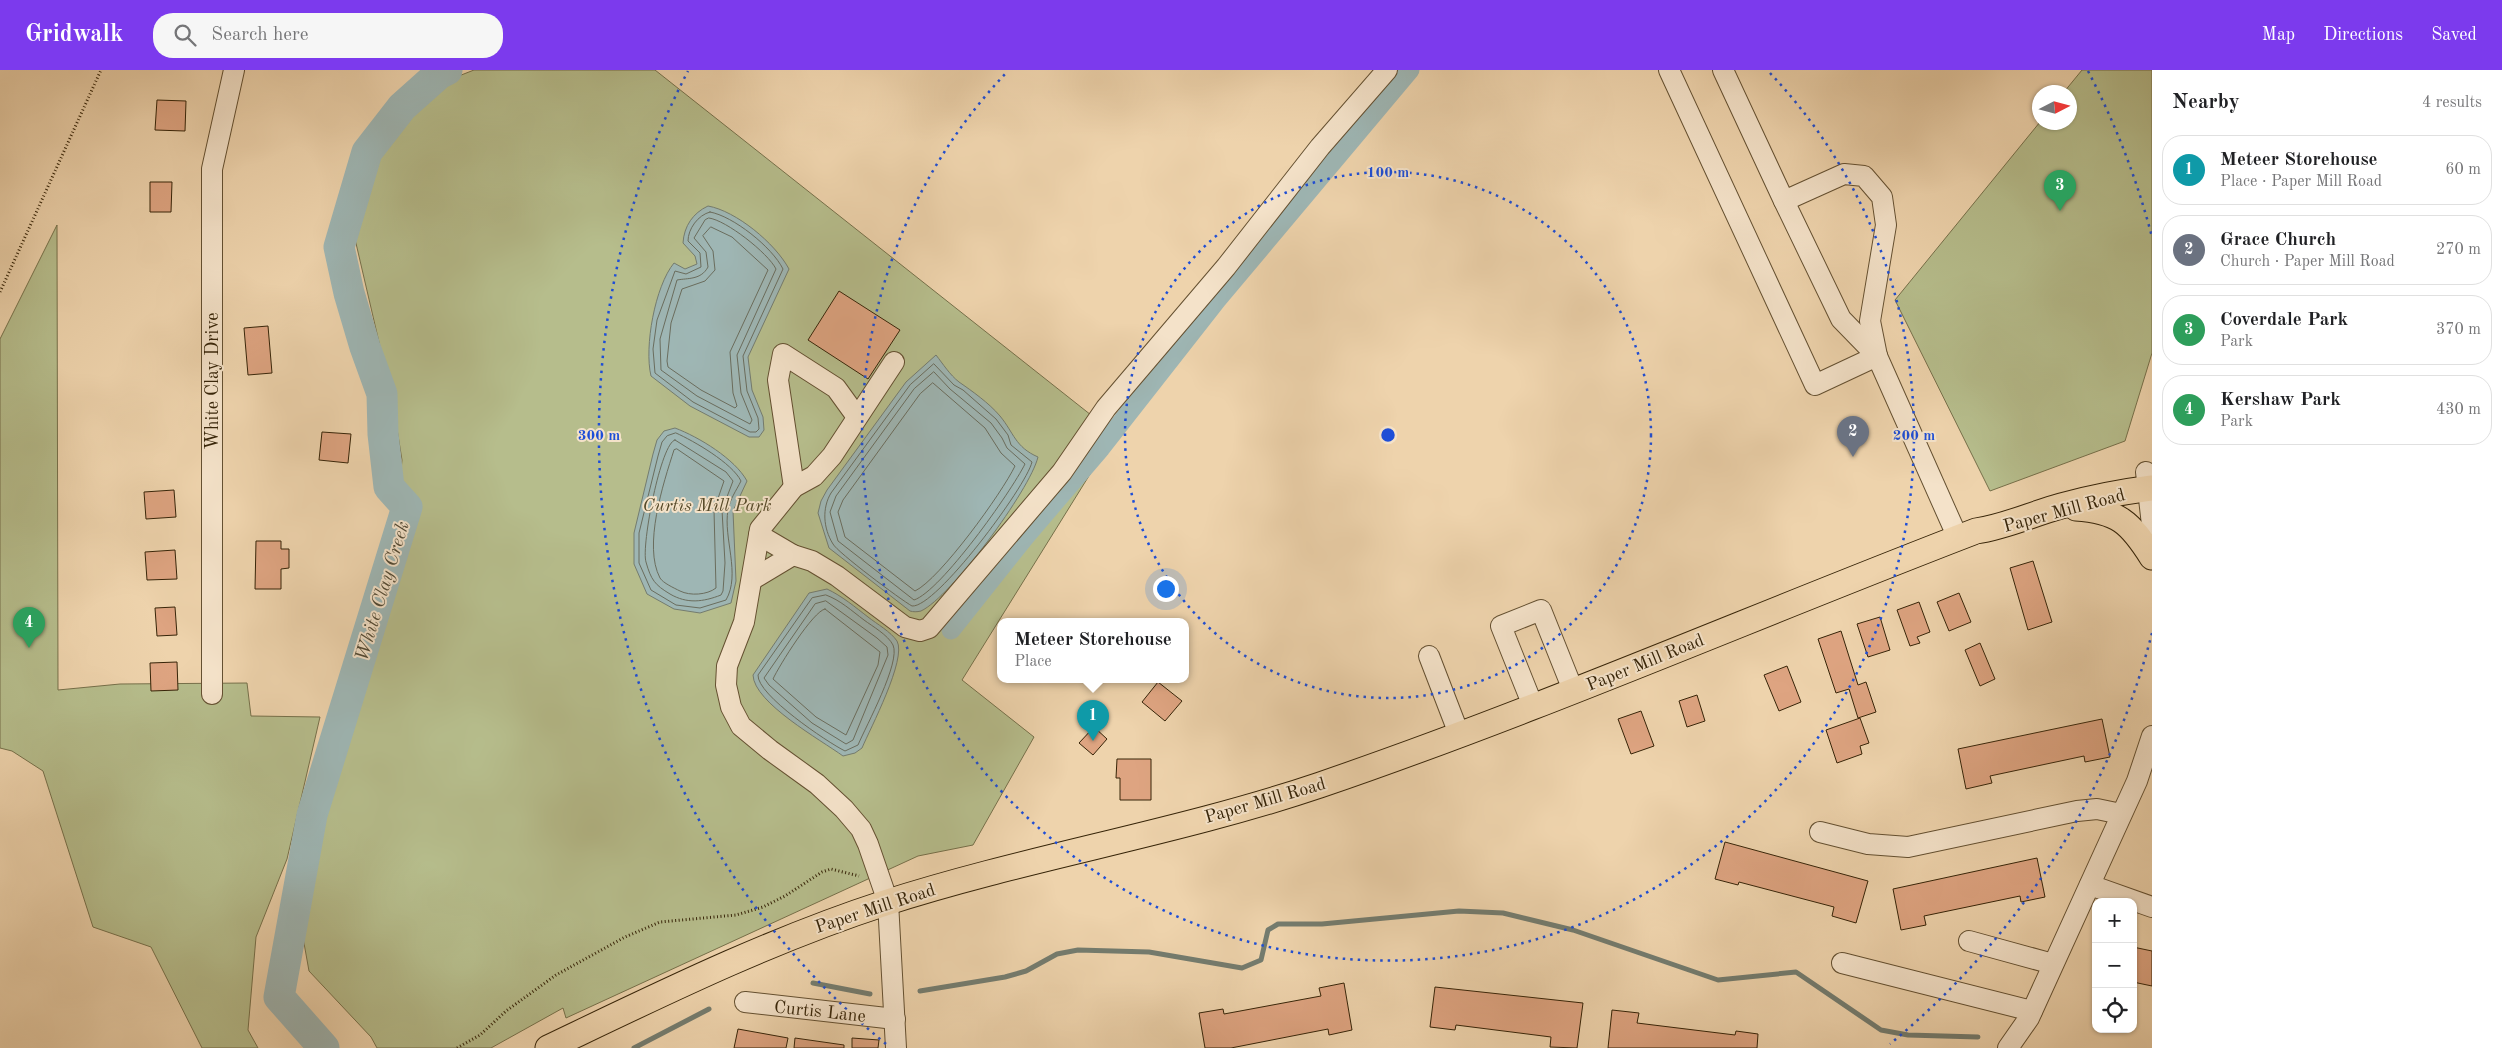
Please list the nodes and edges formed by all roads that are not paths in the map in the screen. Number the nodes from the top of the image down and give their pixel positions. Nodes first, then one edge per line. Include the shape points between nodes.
1 (234, 70) edge
2 (1387, 70) edge
3 (1670, 70) edge
4 (1723, 70) edge
5 (1784, 200) junction
6 (1877, 356) junction
7 (894, 362) dead end
8 (857, 417) junction
9 (2149, 480) edge
10 (794, 487) junction
11 (2061, 506) junction
12 (2152, 525) edge
13 (1967, 534) junction
14 (759, 535) junction
15 (793, 554) junction
16 (2152, 558) edge
17 (753, 579) junction
18 (1429, 656) dead end
19 (1573, 690) junction
20 (212, 694) dead end
21 (1532, 706) junction
22 (1458, 734) junction
23 (2152, 736) edge
24 (2144, 783) edge
25 (2122, 814) junction
26 (1820, 832) dead end
27 (2090, 885) junction
28 (888, 902) junction
29 (2152, 907) edge
30 (1969, 941) dead end
31 (1842, 963) dead end
32 (2054, 964) junction
33 (745, 1002) dead end
34 (2032, 1011) junction
35 (895, 1019) junction
36 (548, 1048) edge
37 (896, 1048) edge
38 (2008, 1048) edge

1 - 20 street, White Clay Drive via 212,169
2 - 15 street via 1106,408 1062,472 930,628 920,631 905,627 837,576
3 - 6 street via 1815,385
4 - 5 street
5 - 6 street via 1841,319
5 - 6 street via 1844,174 1864,176 1882,197 1886,225 1870,320
6 - 13 street
7 - 8 street
8 - 10 street via 832,456 814,476
8 - 10 street via 836,388 783,354 778,380
9 - 11 main road, Paper Mill Road
9 - 12 street
9 - 13 main road, Paper Mill Road via 2056,490 1989,515
10 - 14 street via 760,528
11 - 13 main road, Paper Mill Road
11 - 16 main road via 2099,509 2122,520
13 - 19 main road, Paper Mill Road
14 - 15 street
14 - 17 street
15 - 17 street
17 - 28 street via 744,622 727,666 726,685 731,707 741,726 816,784 861,829
18 - 22 street
19 - 21 main road, Paper Mill Road
19 - 21 street via 1541,610 1501,626
21 - 22 main road, Paper Mill Road
22 - 28 main road, Paper Mill Road via 1285,796
23 - 24 street
24 - 25 street
25 - 26 street via 2077,811 1908,847 1868,844
25 - 27 street
27 - 29 street
27 - 32 street
28 - 35 street
28 - 36 main road, Paper Mill Road via 726,963
30 - 32 street
31 - 34 street
32 - 34 street
33 - 35 street, Curtis Lane
34 - 38 street
35 - 37 street

